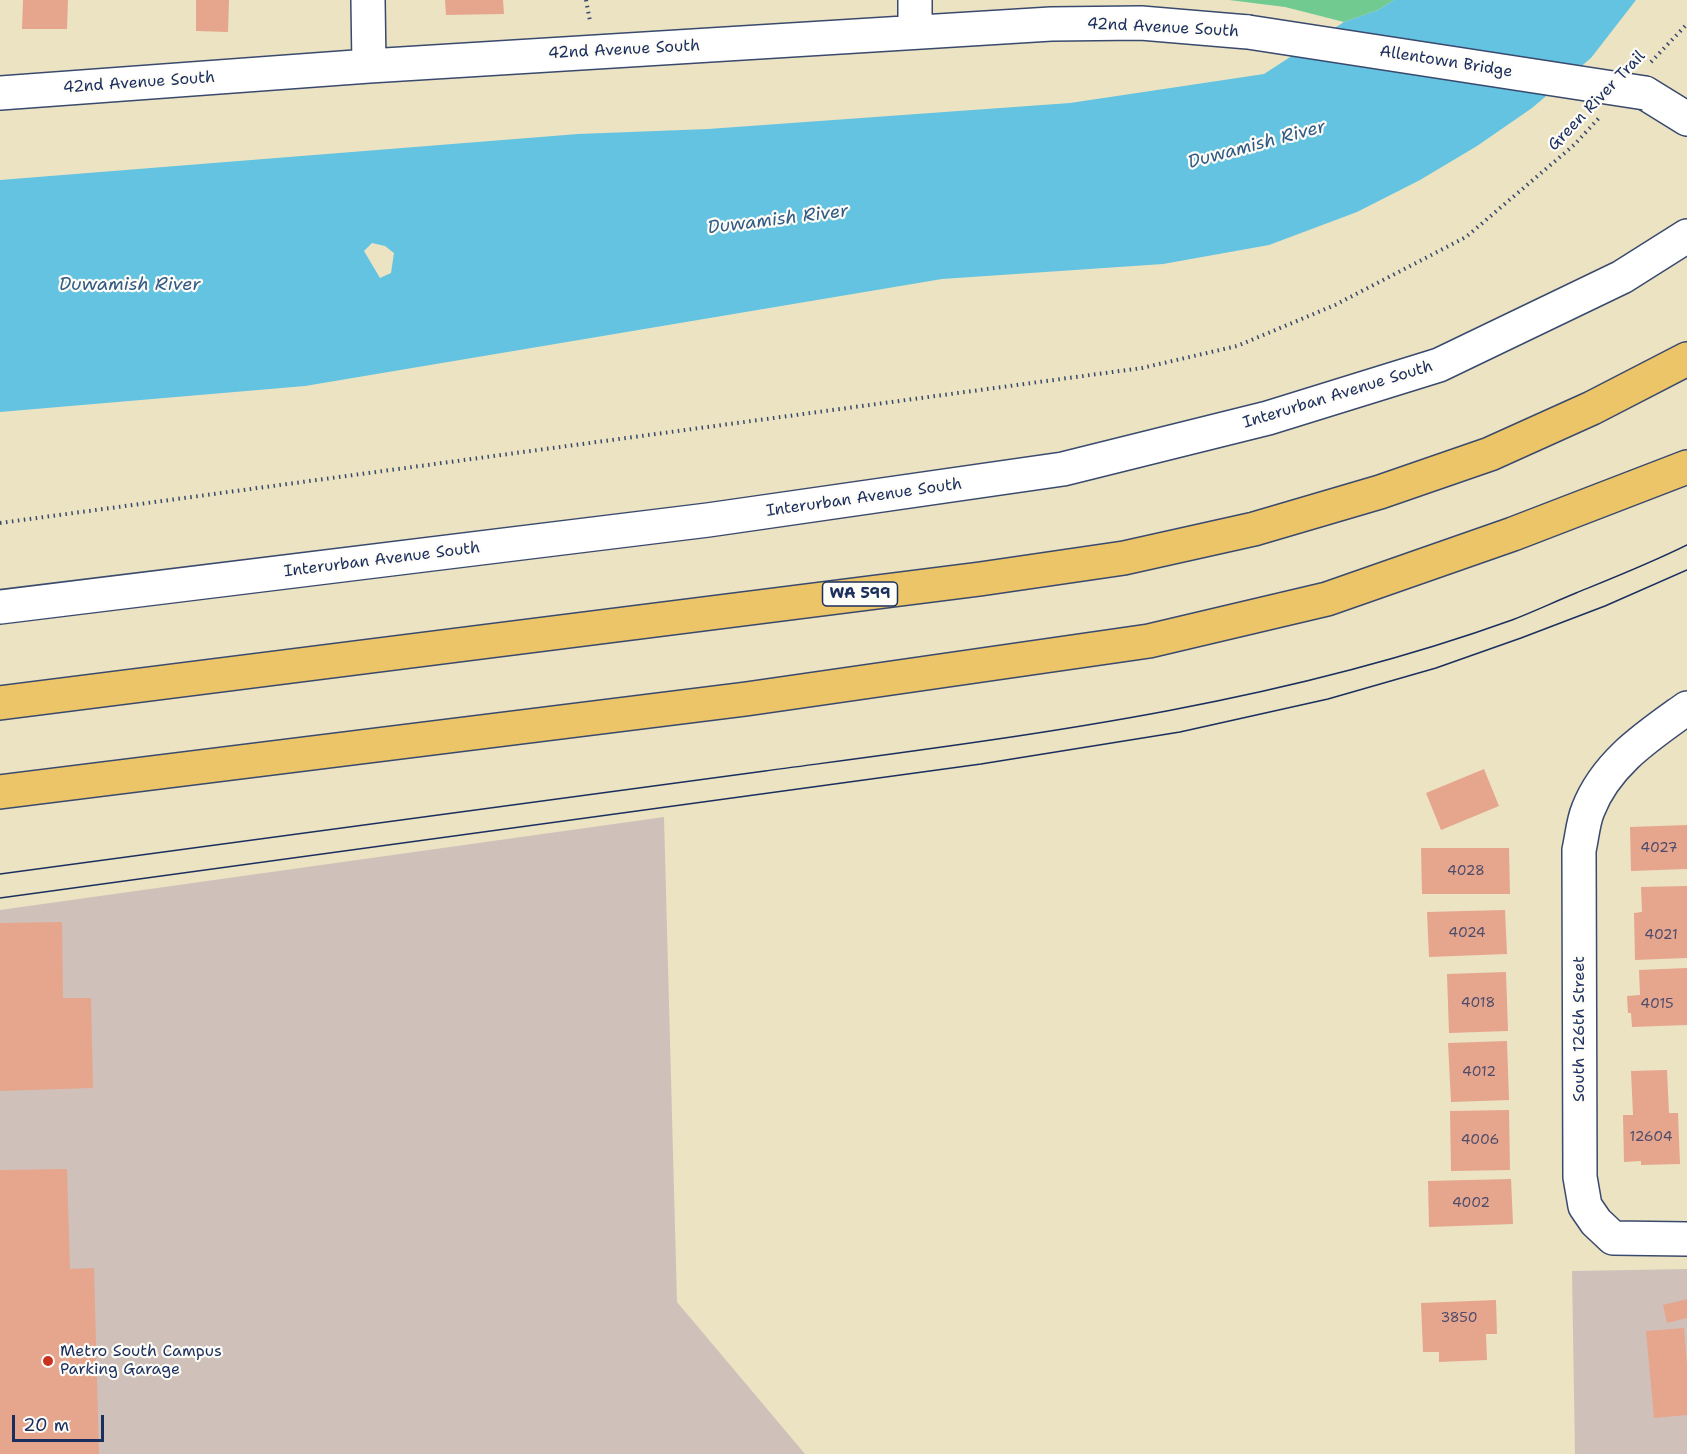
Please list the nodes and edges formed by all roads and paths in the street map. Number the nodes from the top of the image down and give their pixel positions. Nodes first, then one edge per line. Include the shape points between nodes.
1 (368, 0) edge
2 (915, 0) edge
3 (1687, 24) edge
4 (915, 32) junction
5 (1248, 32) joint
6 (369, 66) junction
7 (1646, 80) junction
8 (0, 93) edge
9 (1687, 100) edge
10 (1606, 110) dead end
11 (1687, 119) edge
12 (1687, 220) edge
13 (1678, 242) edge
14 (1687, 359) edge
15 (1687, 467) edge
16 (0, 523) edge
17 (0, 607) edge
18 (0, 703) edge
19 (1687, 708) edge
20 (0, 792) edge
21 (1687, 1239) edge

1 - 6 street
2 - 4 street
3 - 7 path, Green River Trail
4 - 5 street, 42nd Avenue South via 1141,23
4 - 6 street, 42nd Avenue South
5 - 7 street, Allentown Bridge, bridge
6 - 8 street, 42nd Avenue South
7 - 9 street
7 - 11 street
10 - 16 path, Green River Trail via 1574,145 1466,237 1335,305 1237,346 1142,368
12 - 13 street
13 - 17 street, Interurban Avenue South via 1622,277 1439,365 1268,418 1063,469 708,520
14 - 18 highway, WA 599 via 1500,449 1391,488 1254,529 1124,558
15 - 20 highway via 1328,599 1149,641 746,699
19 - 21 street, South 126th Street via 1639,742 1606,774 1588,810 1579,850 1580,1177 1585,1206 1613,1238

